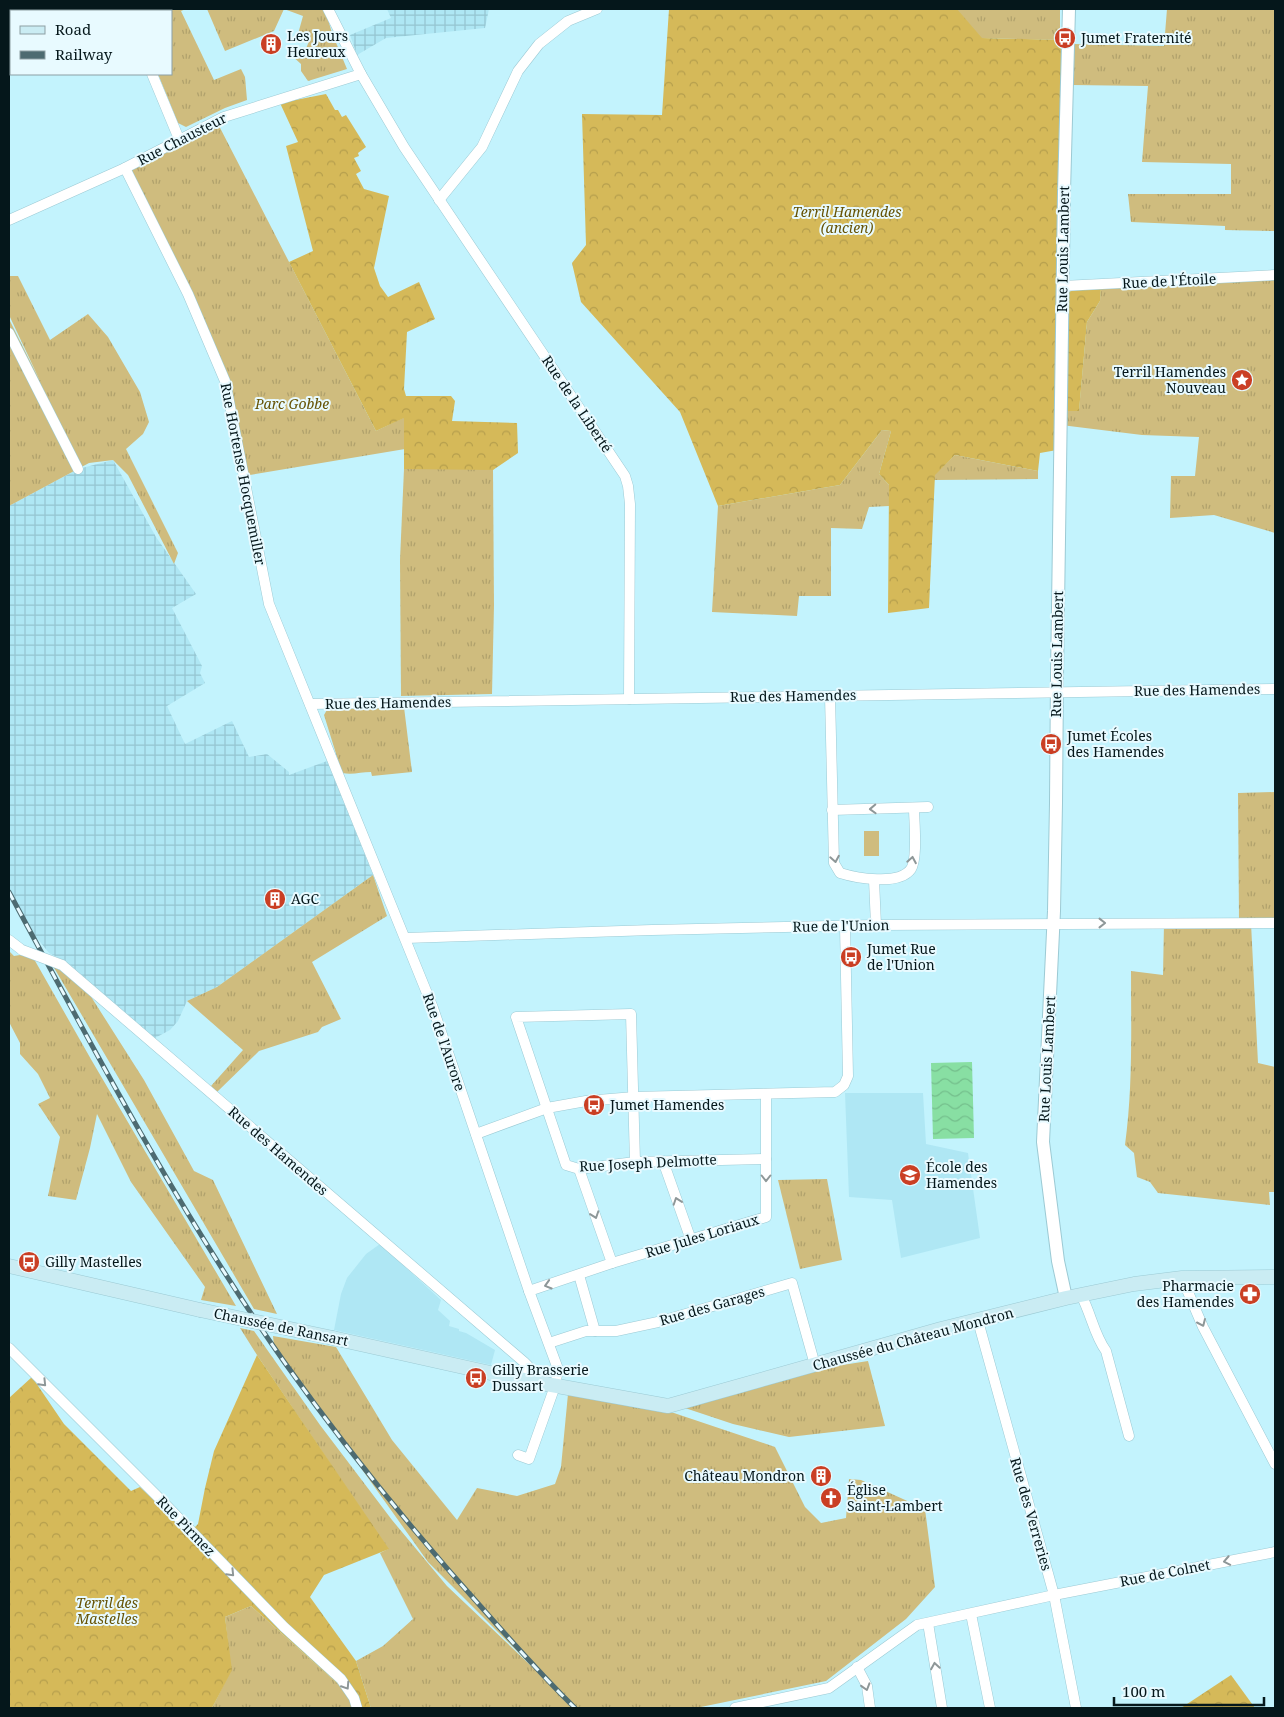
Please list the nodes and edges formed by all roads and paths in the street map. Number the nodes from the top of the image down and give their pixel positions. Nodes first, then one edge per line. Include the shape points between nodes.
1 (328, 9) edge
2 (597, 9) edge
3 (1070, 9) edge
4 (361, 74) junction
5 (152, 75) edge
6 (179, 139) junction
7 (124, 168) junction
8 (439, 200) junction
9 (9, 220) edge
10 (1275, 275) edge
11 (1063, 286) junction
12 (9, 333) edge
13 (78, 469) dead end
14 (1275, 689) edge
15 (1056, 691) junction
16 (830, 696) junction
17 (629, 699) junction
18 (310, 704) junction
19 (928, 807) dead end
20 (914, 808) junction
21 (832, 810) junction
22 (874, 880) junction
23 (1275, 922) edge
24 (1053, 923) junction
25 (876, 925) junction
26 (845, 926) junction
27 (406, 938) junction
28 (9, 940) edge
29 (766, 1094) junction
30 (634, 1097) junction
31 (547, 1108) junction
32 (476, 1134) junction
33 (766, 1159) junction
34 (663, 1161) junction
35 (635, 1162) junction
36 (579, 1169) junction
37 (691, 1240) junction
38 (612, 1263) junction
39 (9, 1266) edge
40 (579, 1276) junction
41 (1275, 1277) edge
42 (1182, 1278) junction
43 (529, 1291) junction
44 (1081, 1295) junction
45 (1066, 1298) junction
46 (978, 1321) junction
47 (595, 1331) junction
48 (549, 1343) junction
49 (9, 1348) edge
50 (815, 1365) junction
51 (527, 1380) junction
52 (555, 1386) junction
53 (1129, 1436) dead end
54 (518, 1455) dead end
55 (1275, 1464) edge
56 (1275, 1552) edge
57 (1054, 1595) junction
58 (971, 1614) junction
59 (928, 1623) junction
60 (858, 1667) junction
61 (357, 1708) edge
62 (741, 1708) edge
63 (870, 1708) edge
64 (942, 1708) edge
65 (990, 1708) edge
66 (1076, 1708) edge

1 - 4 street
2 - 8 street via 568,21 539,44 518,71 482,148
3 - 11 street, Rue Louis Lambert
4 - 6 street, Rue Chausteur via 224,117
4 - 8 street, Rue de la Liberté
5 - 6 street
6 - 7 street, Rue Chausteur
7 - 9 street, Rue Chausteur
7 - 18 street, Rue Hortense Hocquemiller via 188,294 225,381 269,604
8 - 17 street, Rue de la Liberté via 625,476 630,504
10 - 11 street, Rue de l'Étoile
11 - 15 street, Rue Louis Lambert
12 - 13 street
14 - 15 street, Rue des Hamendes
15 - 16 street, Rue des Hamendes
15 - 24 street, Rue Louis Lambert
16 - 17 street, Rue des Hamendes
16 - 21 street
17 - 18 street, Rue des Hamendes
18 - 27 street, Rue de l'Aurore
19 - 20 street
20 -> 21 street
22 -> 20 street via 901,876 911,869
21 -> 22 street via 834,863 840,873
22 - 25 street
24 -> 23 street, Rue de l'Union
24 - 25 street, Rue de l'Union
24 - 45 street, Rue Louis Lambert via 1043,1142 1058,1261
25 - 26 street, Rue de l'Union
26 - 27 street, Rue de l'Union
26 - 29 street via 848,1076 844,1085 835,1092
27 - 32 street, Rue de l'Aurore via 434,1008
28 - 51 street, Rue des Hamendes, bridge via 22,950 62,965 524,1362 528,1366
29 - 30 street
29 - 33 street, Rue Jules Loriaux
30 - 31 street
30 - 31 street, Rue Joseph Delmotte via 631,1014 516,1017
30 - 35 street
31 - 32 street
31 - 36 street, Rue Joseph Delmotte via 566,1165
32 - 43 street, Rue de l'Aurore
33 - 34 street, Rue Joseph Delmotte
33 -> 37 street, Rue Jules Loriaux via 766,1217
34 - 35 street, Rue Joseph Delmotte
37 -> 34 street
35 - 36 street, Rue Joseph Delmotte
36 -> 38 street
37 - 38 street, Rue Jules Loriaux
38 - 40 street, Rue Jules Loriaux
39 - 51 main road, Chaussée de Ransart, bridge
40 -> 43 street, Rue Jules Loriaux
40 - 47 street
41 - 42 main road, Chaussée du Château Mondron
42 - 44 main road, Chaussée du Château Mondron
42 -> 55 street via 1203,1327
43 - 48 street, Rue de l'Aurore
44 - 45 main road, Chaussée du Château Mondron
44 - 53 street via 1106,1351
45 - 46 main road, Chaussée du Château Mondron
46 - 50 main road, Chaussée du Château Mondron
46 - 57 street, Rue des Verreries
47 - 48 street, Rue des Garages
47 - 50 street, Rue des Garages via 616,1331 658,1322 792,1283
48 - 52 street, Rue de l'Aurore via 558,1369
49 -> 61 street, Rue Pirmez via 284,1627 341,1679
50 - 52 main road, Chaussée du Château Mondron via 668,1406
51 - 52 main road, Chaussée de Ransart
52 - 54 street, Rue de l'Aurore via 529,1459
56 -> 57 street, Rue de Colnet
57 - 58 street, Rue de Colnet
57 - 66 street, Rue des Verreries
58 - 59 street, Rue de Colnet
58 - 65 street
59 - 60 street, Rue de Colnet via 917,1625
64 -> 59 street
60 - 62 street, Rue de Colnet via 829,1688
60 -> 63 street via 867,1686

